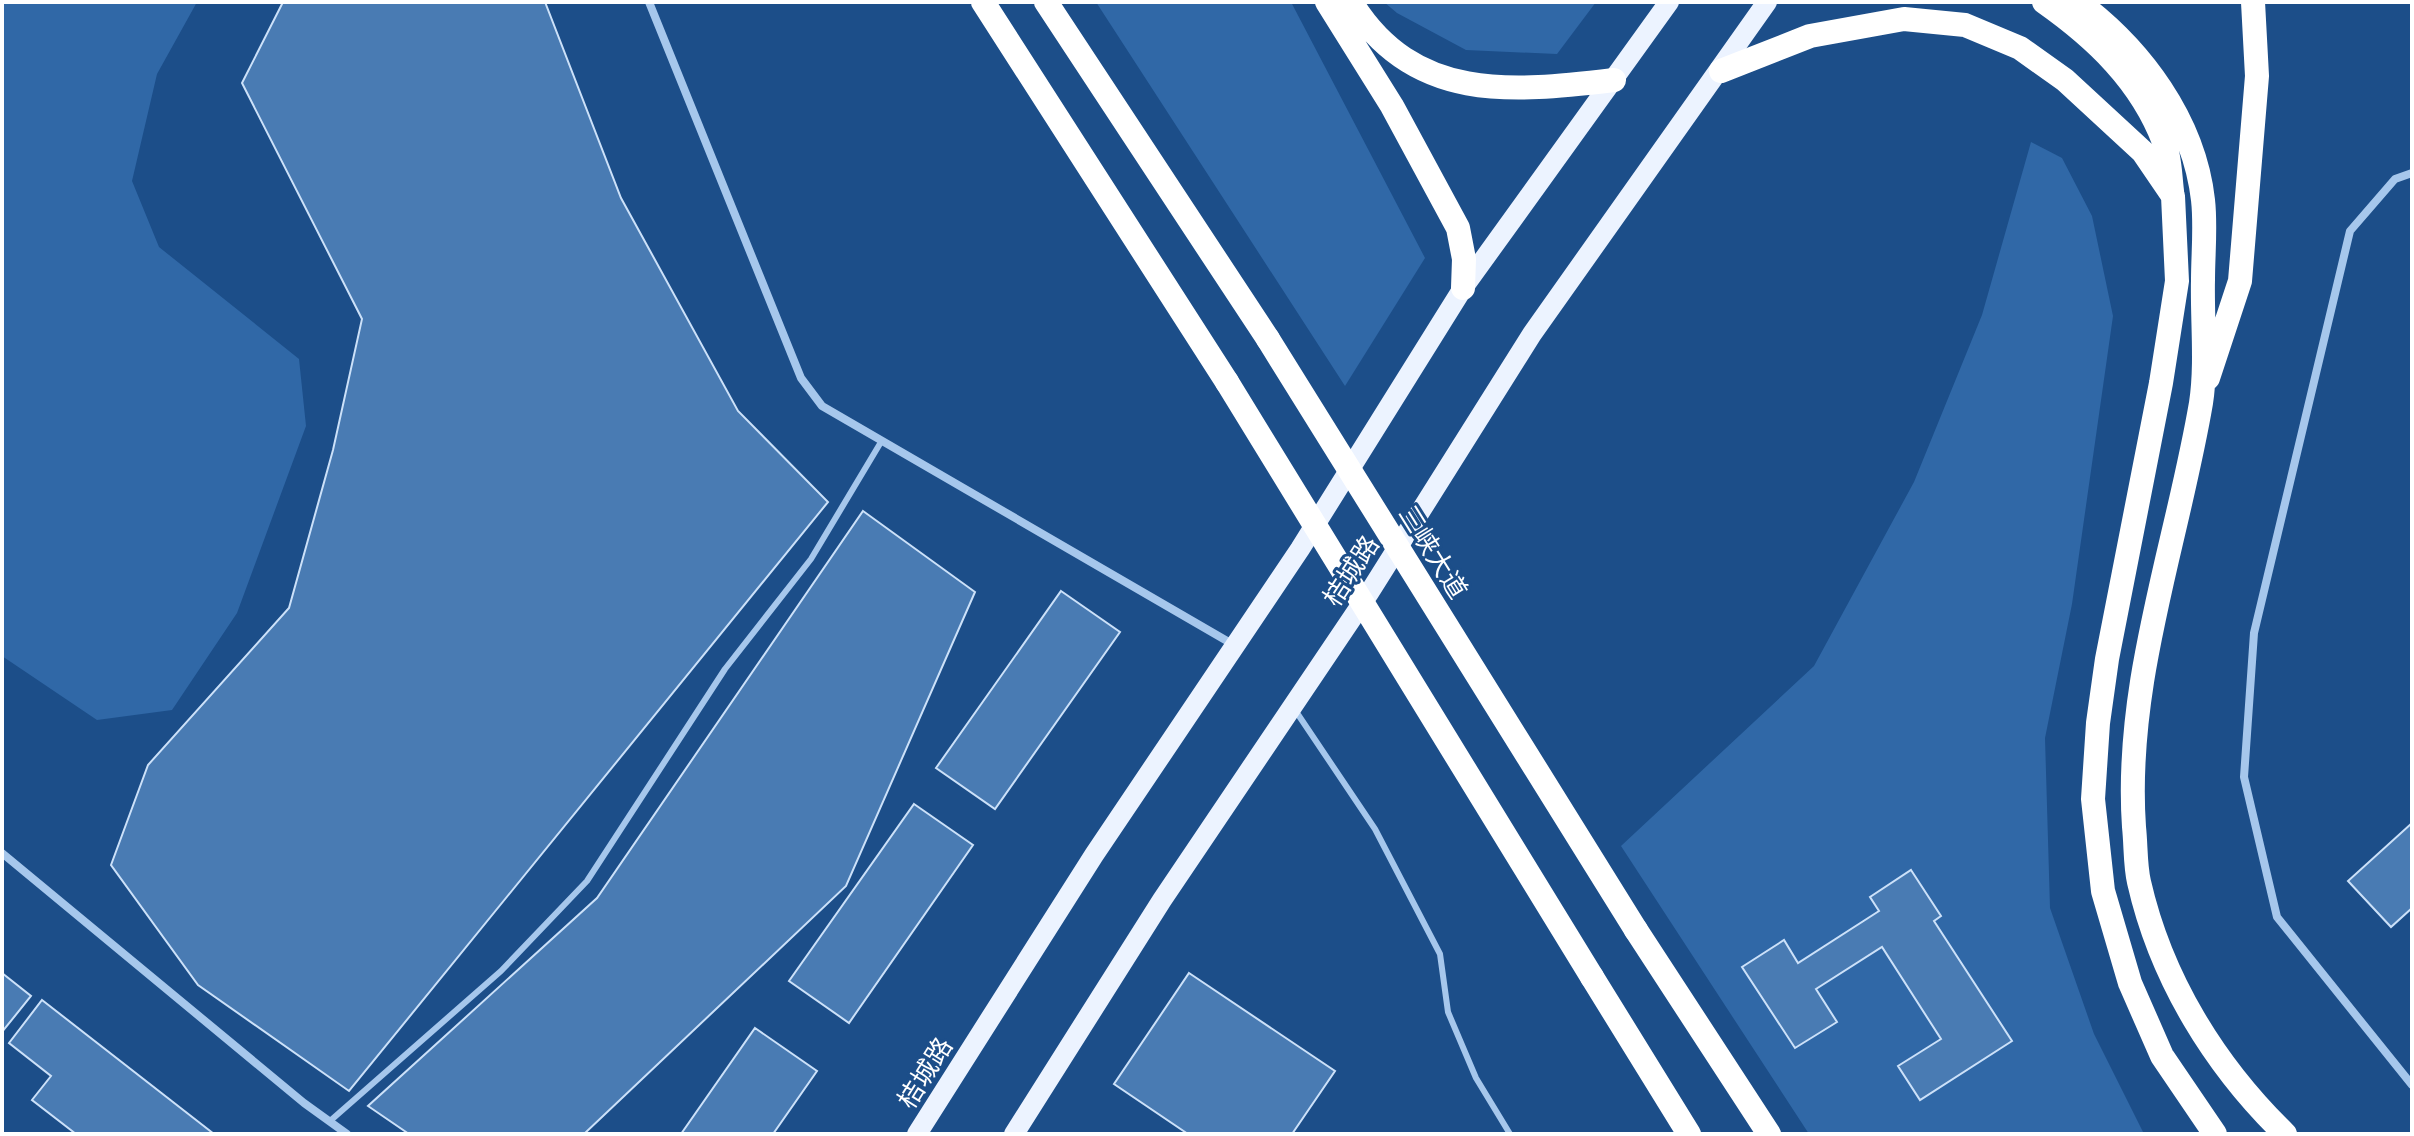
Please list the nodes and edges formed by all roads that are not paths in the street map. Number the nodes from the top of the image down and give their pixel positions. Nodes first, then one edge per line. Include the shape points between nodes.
1 (649, 2) edge
2 (983, 2) edge
3 (1046, 2) edge
4 (1327, 2) edge
5 (1351, 2) edge
6 (1669, 2) edge
7 (1767, 2) edge
8 (2044, 2) edge
9 (2078, 2) edge
10 (2253, 2) edge
11 (1721, 71) junction
12 (1614, 80) junction
13 (2412, 173) edge
14 (2173, 196) junction
15 (1463, 288) junction
16 (2201, 399) junction
17 (881, 442) junction
18 (1235, 645) junction
19 (1293, 707) junction
20 (2, 853) edge
21 (2412, 1085) edge
22 (330, 1121) junction
23 (2212, 1132) edge
24 (347, 1134) edge
25 (917, 1134) edge
26 (1014, 1134) edge
27 (1510, 1134) edge
28 (1689, 1134) edge
29 (1769, 1134) edge
30 (2285, 1134) edge

1 - 17 street via 801,378 822,406
2 - 28 highway, bridge via 1227,382
3 - 29 highway, 三峡大道, bridge via 1268,339
4 - 15 highway via 1392,106 1458,228
5 - 12 highway via 1386,46 1460,85 1530,90
6 - 12 main road, 桔城路
7 - 11 main road, 桔城路
8 - 14 highway via 2081,28 2140,93 2165,144
9 - 16 highway via 2149,70 2183,128 2197,166 2203,201
10 - 16 highway via 2257,76 2240,281
11 - 14 highway via 1810,36 1904,19 1965,25 2020,48 2065,80 2143,152
11 - 19 main road, 桔城路 via 1532,334
12 - 15 main road, 桔城路
13 - 21 street via 2395,179 2350,231 2254,633 2244,777 2277,917
14 - 23 highway via 2177,281 2107,659 2093,799 2103,891 2130,983 2162,1056
15 - 18 main road, 桔城路
16 - 30 highway via 2138,700 2131,784 2138,881 2192,1019 2246,1097
17 - 18 street
17 - 22 lane via 811,559 725,669 587,881 501,971
18 - 25 main road, 桔城路
19 - 26 main road, 桔城路 via 1162,900
19 - 27 lane via 1375,829 1440,954 1448,1012 1476,1078
20 - 22 street
22 - 24 street

